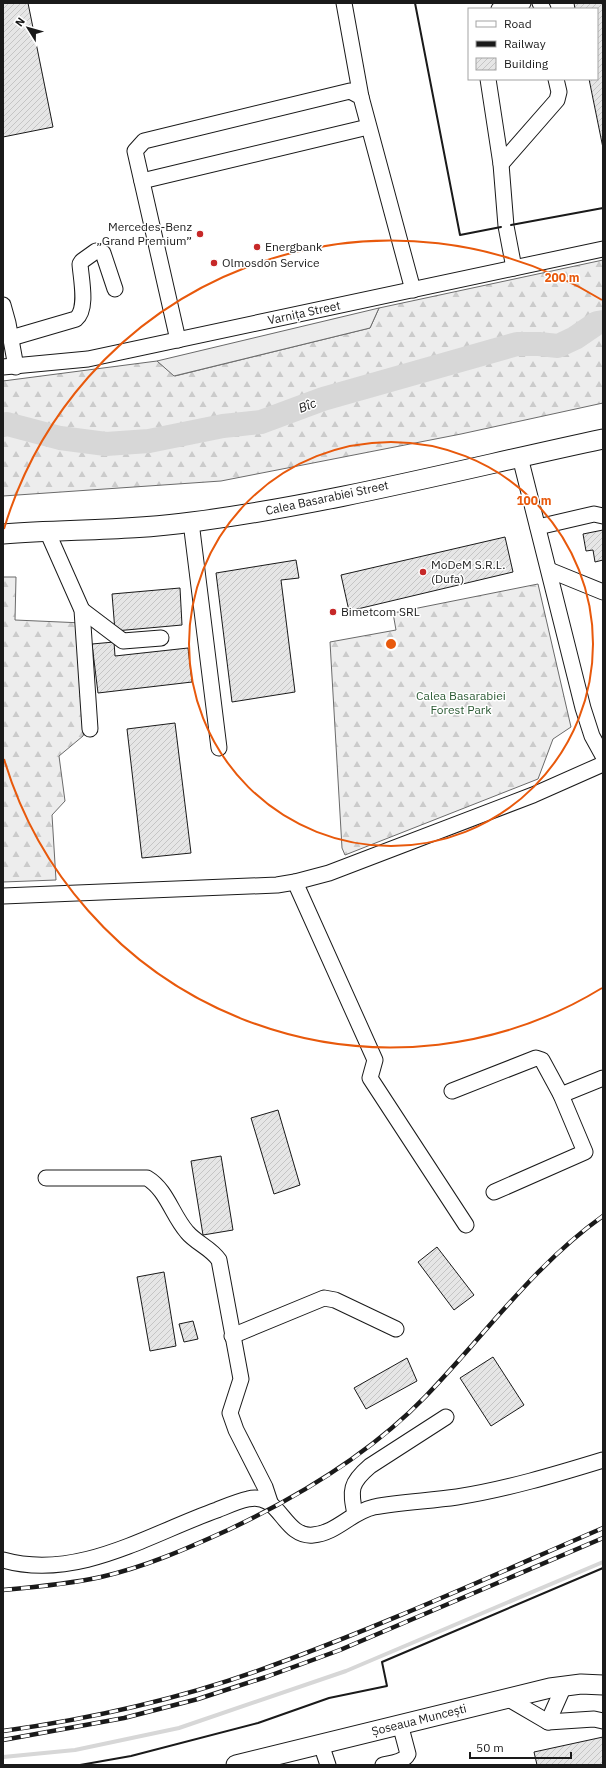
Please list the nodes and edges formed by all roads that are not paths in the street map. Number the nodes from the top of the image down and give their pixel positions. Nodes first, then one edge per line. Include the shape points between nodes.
1 (344, 3) edge
2 (522, 3) edge
3 (503, 8) edge
4 (488, 80) edge
5 (556, 80) edge
6 (361, 98) junction
7 (368, 127) junction
8 (501, 164) junction
9 (142, 181) junction
10 (603, 249) edge
11 (514, 268) junction
12 (115, 289) dead end
13 (413, 290) junction
14 (3, 306) edge
15 (11, 338) junction
16 (178, 340) junction
17 (9, 367) edge
18 (603, 439) edge
19 (520, 457) junction
20 (603, 516) edge
21 (191, 522) junction
22 (538, 527) junction
23 (3, 528) edge
24 (47, 531) junction
25 (3, 534) edge
26 (549, 570) junction
27 (603, 592) edge
28 (82, 610) junction
29 (161, 638) dead end
30 (90, 729) dead end
31 (219, 748) dead end
32 (603, 756) edge
33 (603, 764) edge
34 (295, 882) junction
35 (3, 896) edge
36 (603, 1078) edge
37 (452, 1091) dead end
38 (561, 1095) junction
39 (46, 1178) dead end
40 (494, 1192) dead end
41 (466, 1225) dead end
42 (396, 1329) dead end
43 (232, 1336) junction
44 (446, 1417) dead end
45 (603, 1460) edge
46 (270, 1502) junction
47 (355, 1514) junction
48 (3, 1560) edge
49 (603, 1685) edge
50 (564, 1686) junction
51 (507, 1698) junction
52 (603, 1721) edge
53 (548, 1722) junction
54 (400, 1724) junction
55 (321, 1744) junction
56 (236, 1765) edge
57 (328, 1765) edge
58 (383, 1765) edge

1 - 6 street
2 - 3 street
4 - 8 street
5 - 8 street via 559,92 557,100
6 - 7 street
6 - 9 street via 350,91 144,141 135,152
7 - 9 street
7 - 13 street
8 - 11 street via 506,226
9 - 16 street
10 - 11 street, Varnița Street
11 - 13 street, Varnița Street
12 - 15 street via 103,253 96,250 80,264 83,305 79,316
13 - 16 street, Varnița Street
14 - 15 street
15 - 17 street
16 - 17 street, Varnița Street via 88,359
18 - 19 main road, Calea Basarabiei Street
19 - 21 main road, Calea Basarabiei Street via 276,510
19 - 22 street
20 - 22 street via 594,514
21 - 24 main road, Calea Basarabiei Street via 121,529
21 - 31 street
22 - 26 street
23 - 24 main road, Calea Basarabiei Street
24 - 25 main road, Calea Basarabiei Street
24 - 28 street
26 - 27 street
26 - 32 street via 583,708 592,736
28 - 29 street via 124,641
28 - 30 street
33 - 34 street via 533,795 330,873
34 - 35 street via 277,885
34 - 41 street via 375,1060 370,1078
36 - 38 street
37 - 38 street via 536,1058 542,1060
38 - 40 street via 585,1152
39 - 43 street via 147,1178 152,1181 186,1231 219,1260
42 - 43 street via 324,1298
43 - 46 street via 240,1380 230,1413
44 - 47 street via 361,1474 354,1483 351,1494
45 - 47 street via 515,1486 456,1497 374,1507
46 - 47 street via 295,1531 305,1536 327,1532
46 - 48 street via 249,1498 112,1552 72,1564 42,1566
49 - 50 main road, Șoseaua Muncești
50 - 51 main road, Șoseaua Muncești
50 - 53 street
51 - 53 street
51 - 54 main road, Șoseaua Muncești
52 - 53 street via 594,1719
54 - 55 main road, Șoseaua Muncești
54 - 58 street via 407,1757
55 - 56 main road, Șoseaua Muncești
55 - 57 street

